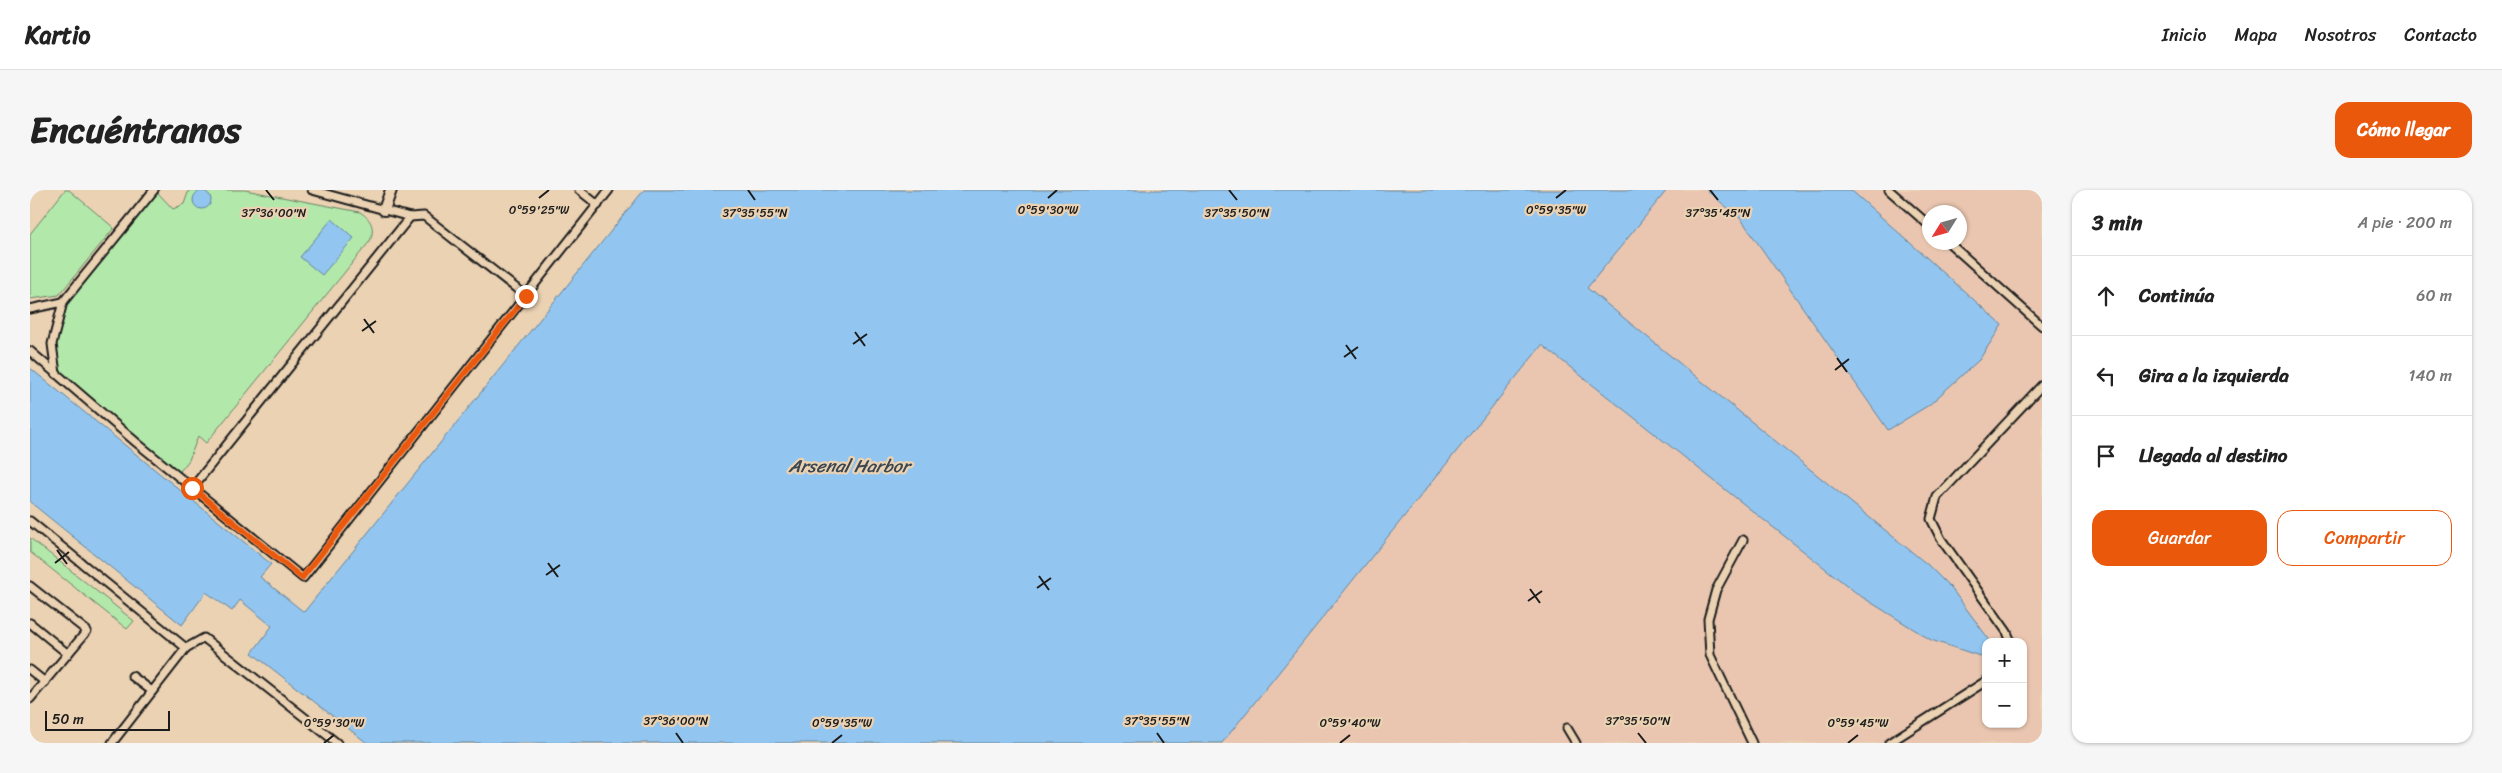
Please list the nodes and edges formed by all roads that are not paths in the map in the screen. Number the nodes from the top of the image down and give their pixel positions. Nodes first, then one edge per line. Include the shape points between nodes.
1 (154, 190) edge
2 (312, 190) edge
3 (391, 190) edge
4 (579, 190) edge
5 (609, 190) edge
6 (1889, 190) edge
7 (598, 205) junction
8 (384, 210) junction
9 (410, 217) junction
10 (1922, 219) edge
11 (1957, 250) edge
12 (526, 296) junction
13 (63, 302) junction
14 (30, 309) edge
15 (2042, 326) edge
16 (30, 351) edge
17 (56, 374) junction
18 (2042, 385) edge
19 (192, 488) junction
20 (30, 521) edge
21 (1743, 540) dead end
22 (30, 586) edge
23 (30, 624) edge
24 (2009, 638) edge
25 (186, 648) junction
26 (68, 654) junction
27 (30, 670) edge
28 (132, 676) dead end
29 (44, 682) junction
30 (1983, 683) edge
31 (152, 691) junction
32 (30, 699) edge
33 (1567, 728) dead end
34 (112, 743) edge
35 (337, 743) edge
36 (1576, 743) edge
37 (1752, 743) edge
38 (1889, 743) edge

1 - 13 lane
2 - 8 lane
3 - 8 street
4 - 7 lane
5 - 7 lane
6 - 10 lane
7 - 12 lane
8 - 9 lane
9 - 12 lane via 424,216
9 - 19 lane
11 - 15 lane
12 - 19 lane via 302,578
13 - 14 lane
13 - 17 lane via 52,344
16 - 17 lane
17 - 19 lane
18 - 24 lane via 1937,497 1931,520
20 - 25 lane
21 - 37 lane via 1716,590 1708,619 1710,655
22 - 26 lane via 86,631
23 - 26 lane
25 - 31 lane
25 - 35 lane via 204,638
26 - 29 lane
27 - 29 lane
28 - 31 lane
29 - 32 lane
30 - 38 lane
31 - 34 lane
33 - 36 lane

